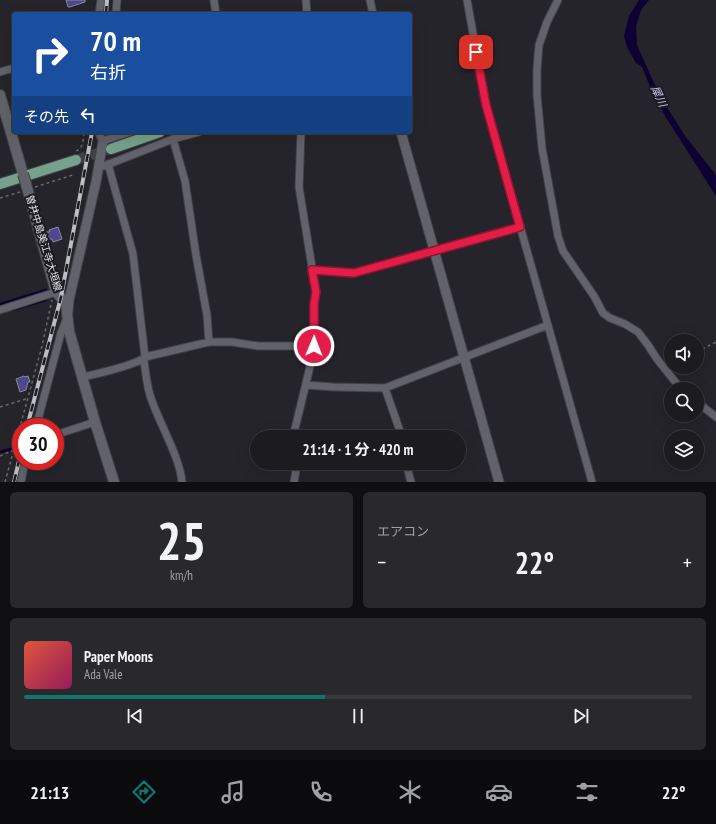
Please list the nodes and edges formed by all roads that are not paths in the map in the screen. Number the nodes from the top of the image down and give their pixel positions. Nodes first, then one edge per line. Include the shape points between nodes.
1 (100, 0) edge
2 (117, 0) edge
3 (214, 0) edge
4 (306, 0) edge
5 (370, 0) edge
6 (467, 0) edge
7 (558, 0) edge
8 (99, 12) edge
9 (116, 12) edge
10 (216, 12) edge
11 (306, 12) edge
12 (372, 12) edge
13 (12, 69) edge
14 (0, 72) edge
15 (0, 95) edge
16 (116, 134) edge
17 (154, 134) edge
18 (192, 134) edge
19 (301, 134) edge
20 (402, 134) edge
21 (102, 136) edge
22 (174, 139) junction
23 (110, 148) tunnel mouth
24 (74, 156) tunnel mouth
25 (108, 164) junction
26 (99, 169) junction
27 (0, 184) edge
28 (520, 227) junction
29 (434, 250) junction
30 (312, 270) junction
31 (54, 293) junction
32 (0, 310) edge
33 (68, 314) junction
34 (548, 325) junction
35 (209, 342) junction
36 (314, 346) junction
37 (145, 357) junction
38 (464, 358) junction
39 (83, 378) junction
40 (675, 382) edge
41 (306, 384) junction
42 (384, 388) junction
43 (704, 408) edge
44 (716, 417) edge
45 (38, 418) edge
46 (95, 422) junction
47 (295, 430) edge
48 (399, 430) edge
49 (64, 433) edge
50 (23, 470) edge
51 (296, 470) edge
52 (408, 470) edge
53 (21, 482) edge
54 (114, 482) edge
55 (182, 482) edge
56 (294, 482) edge
57 (411, 482) edge
58 (499, 482) edge
59 (592, 482) edge

1 - 8 street
2 - 9 street
3 - 10 street
4 - 11 street
5 - 12 street
6 - 28 street via 486,105
7 - 40 street via 539,45 537,69 542,148 558,236 563,251 603,313 638,332
13 - 14 street
15 - 31 main road, 曽井中島美江寺大垣線 via 26,182
16 - 21 street
17 - 23 main road
18 - 22 street
19 - 30 street via 299,187
20 - 29 street
21 - 26 street
22 - 25 street
22 - 35 street via 185,181 207,315
24 - 27 main road
25 - 26 street
25 - 37 street via 133,254
26 - 33 street
28 - 29 street
28 - 34 street
29 - 30 street via 354,273
29 - 38 street
30 - 36 street via 316,292
31 - 32 street
31 - 33 main road, 曽井中島美江寺大垣線 via 66,303
33 - 39 main road, 曽井中島美江寺大垣線
33 - 45 street via 60,334
34 - 38 street
34 - 59 street
35 - 36 street via 258,346
35 - 37 street
36 - 41 street
37 - 39 street via 140,361
37 - 55 street via 151,399
38 - 42 street
38 - 58 street
39 - 46 main road, 曽井中島美江寺大垣線
41 - 42 street
41 - 47 street
42 - 48 street
43 - 44 street
46 - 49 street
46 - 54 main road, 曽井中島美江寺大垣線
50 - 53 street
51 - 56 street
52 - 57 street

